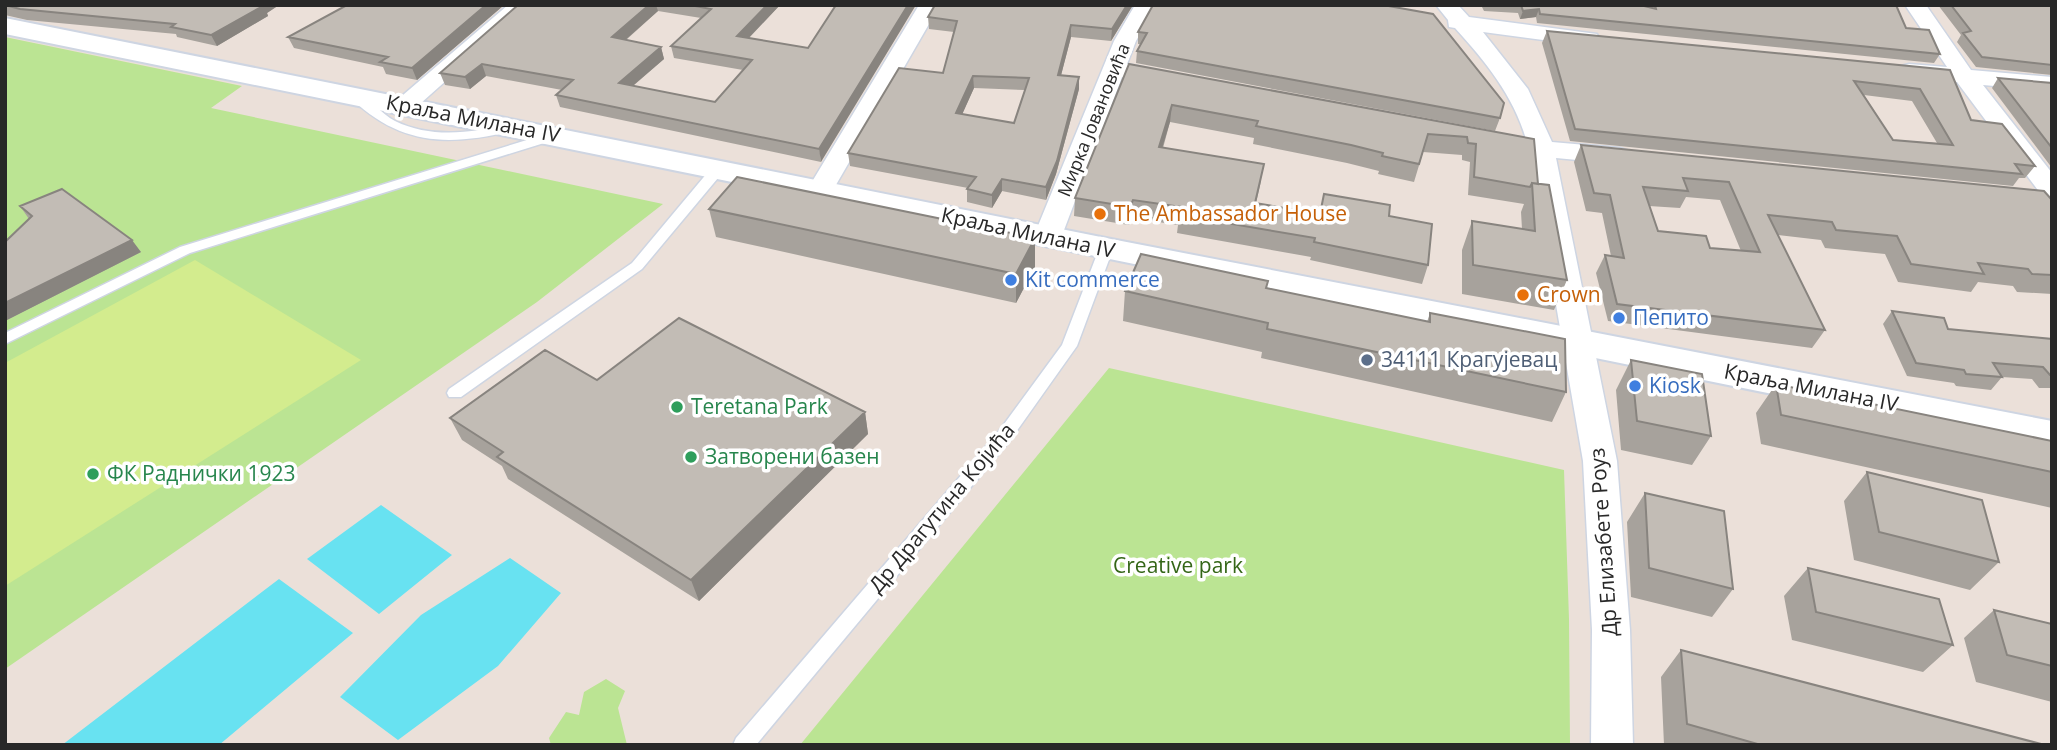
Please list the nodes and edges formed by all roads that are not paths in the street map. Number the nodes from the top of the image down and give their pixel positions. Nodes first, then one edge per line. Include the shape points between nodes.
1 (482, 5) edge
2 (930, 5) edge
3 (1146, 5) edge
4 (1915, 5) edge
5 (519, 8) edge
6 (1444, 15) edge
7 (5, 26) edge
8 (1615, 42) edge
9 (1887, 68) edge
10 (1115, 69) junction
11 (1964, 76) junction
12 (1195, 84) edge
13 (2052, 84) edge
14 (356, 96) junction
15 (404, 106) junction
16 (512, 127) junction
17 (555, 136) junction
18 (1475, 136) edge
19 (1542, 149) junction
20 (1639, 158) edge
21 (718, 169) junction
22 (820, 190) junction
23 (2052, 191) edge
24 (2024, 197) edge
25 (2052, 200) edge
26 (1047, 237) junction
27 (1105, 249) junction
28 (5, 339) edge
29 (1577, 341) junction
30 (455, 393) dead end
31 (2052, 436) edge
32 (743, 745) edge
33 (1612, 745) edge

1 - 5 street
2 - 22 street
3 - 10 street, Мирка Јовановића
4 - 11 street
5 - 15 street
6 - 8 street
6 - 19 street, Др Елизабете Роуз via 1483,46 1521,97
7 - 14 main road, Краља Милана IV
9 - 11 street
10 - 12 street
10 - 26 street, Мирка Јовановића
11 - 13 street
11 - 23 street
14 - 15 main road, Краља Милана IV
14 - 16 lane via 382,121 415,133 480,136
15 - 16 main road, Краља Милана IV
16 - 17 main road, Краља Милана IV
17 - 21 main road, Краља Милана IV
17 - 28 lane via 185,250
18 - 19 street
19 - 20 street
19 - 29 street, Др Елизабете Роуз
21 - 22 main road, Краља Милана IV
21 - 30 lane via 637,266
22 - 26 main road, Краља Милана IV
24 - 25 street
26 - 27 main road, Краља Милана IV
27 - 29 main road, Краља Милана IV
27 - 32 lane, Др Драгутина Којића via 1069,346 1005,435
29 - 31 main road, Краља Милана IV
29 - 33 street, Др Елизабете Роуз via 1600,461 1611,630

